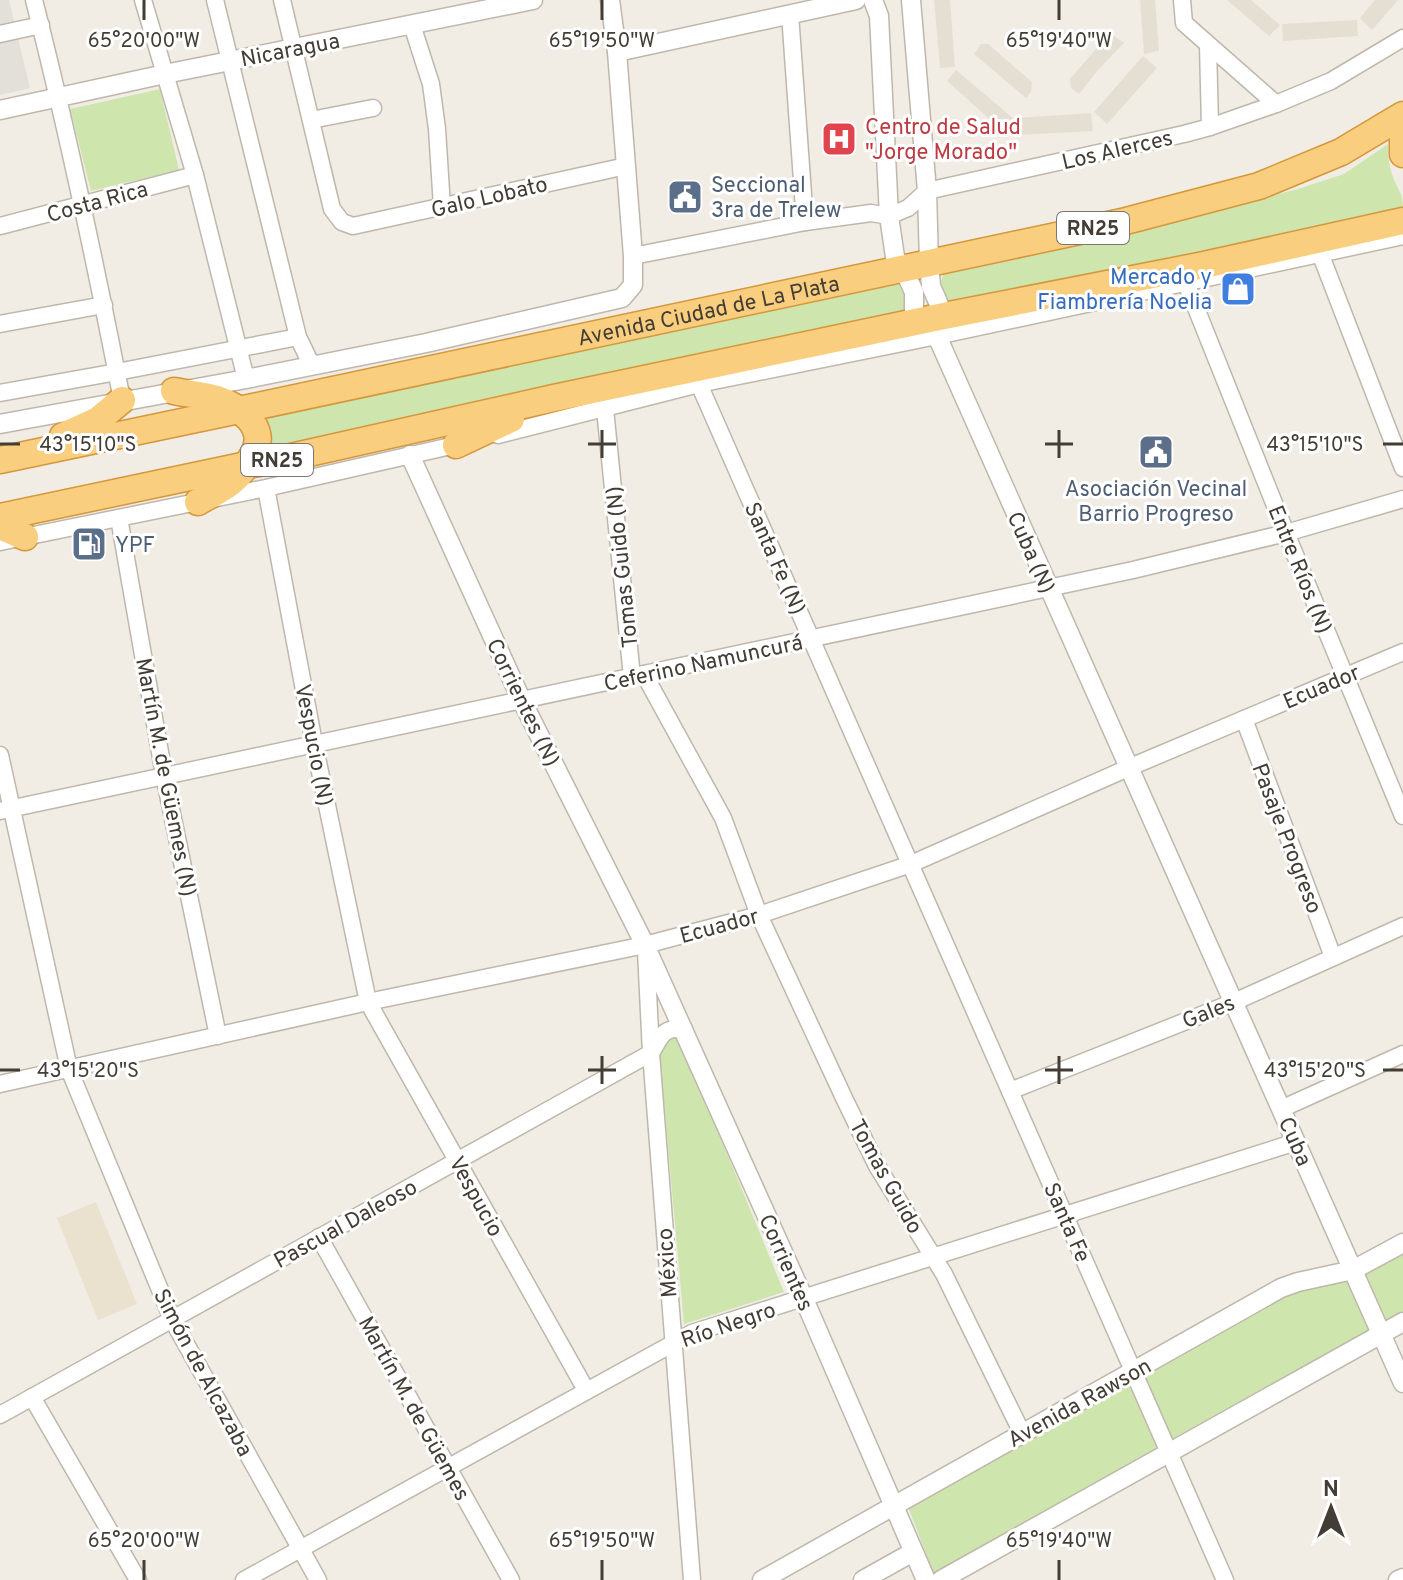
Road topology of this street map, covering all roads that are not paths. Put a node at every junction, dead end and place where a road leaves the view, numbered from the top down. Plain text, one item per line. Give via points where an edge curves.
1 (34, 0) edge
2 (143, 0) edge
3 (215, 0) edge
4 (282, 0) edge
5 (533, 0) edge
6 (610, 0) edge
7 (856, 0) edge
8 (873, 0) edge
9 (911, 0) edge
10 (1182, 0) edge
11 (790, 14) junction
12 (41, 25) junction
13 (412, 25) junction
14 (0, 34) edge
15 (1403, 38) edge
16 (1208, 45) junction
17 (294, 49) junction
18 (617, 52) junction
19 (231, 61) junction
20 (165, 74) junction
21 (59, 97) junction
22 (1276, 104) junction
23 (373, 108) dead end
24 (0, 110) edge
25 (1403, 115) edge
26 (311, 120) junction
27 (1210, 127) junction
28 (1403, 137) edge
29 (1403, 154) edge
30 (626, 166) junction
31 (195, 175) junction
32 (927, 191) junction
33 (83, 205) junction
34 (442, 207) junction
35 (889, 216) junction
36 (1403, 221) edge
37 (805, 222) junction
38 (0, 226) edge
39 (1403, 236) edge
40 (1320, 253) junction
41 (633, 256) junction
42 (914, 260) junction
43 (1252, 268) joint
44 (1195, 274) junction
45 (104, 305) junction
46 (914, 323) junction
47 (0, 324) edge
48 (941, 326) junction
49 (298, 337) junction
50 (238, 348) junction
51 (312, 366) junction
52 (117, 372) junction
53 (246, 379) junction
54 (699, 384) junction
55 (174, 391) junction
56 (0, 393) edge
57 (554, 398) junction
58 (122, 400) junction
59 (605, 409) junction
60 (239, 410) junction
61 (0, 424) edge
62 (456, 445) junction
63 (410, 455) junction
64 (1, 460) edge
65 (247, 465) junction
66 (1403, 468) edge
67 (266, 488) junction
68 (1403, 499) edge
69 (198, 502) junction
70 (0, 517) edge
71 (119, 518) junction
72 (0, 526) edge
73 (1286, 533) junction
74 (13, 539) edge
75 (1048, 588) junction
76 (812, 639) junction
77 (1403, 652) edge
78 (638, 676) junction
79 (1345, 676) junction
80 (521, 699) junction
81 (1244, 719) junction
82 (314, 743) junction
83 (0, 755) edge
84 (1128, 768) junction
85 (164, 775) junction
86 (6, 809) edge
87 (1403, 816) edge
88 (911, 864) junction
89 (759, 915) junction
90 (1403, 926) edge
91 (645, 945) junction
92 (1333, 957) junction
93 (368, 1002) junction
94 (1234, 1002) junction
95 (684, 1029) junction
96 (218, 1036) junction
97 (651, 1053) junction
98 (1403, 1054) edge
99 (69, 1069) junction
100 (0, 1084) edge
101 (1010, 1091) junction
102 (1281, 1109) junction
103 (1296, 1142) junction
104 (458, 1162) junction
105 (1065, 1215) junction
106 (319, 1237) junction
107 (1403, 1243) edge
108 (933, 1258) junction
109 (1353, 1270) junction
110 (804, 1299) junction
111 (172, 1319) junction
112 (1403, 1322) edge
113 (1381, 1334) junction
114 (672, 1344) junction
115 (1133, 1372) junction
116 (1403, 1383) edge
117 (586, 1390) junction
118 (32, 1397) junction
119 (0, 1415) edge
120 (1022, 1433) junction
121 (1168, 1452) junction
122 (448, 1469) junction
123 (894, 1506) junction
124 (301, 1549) junction
125 (913, 1552) junction
126 (138, 1580) edge
127 (244, 1580) edge
128 (318, 1580) edge
129 (511, 1580) edge
130 (692, 1580) edge
131 (762, 1580) edge
132 (863, 1580) edge
133 (926, 1580) edge
134 (941, 1580) edge
135 (1225, 1580) edge

1 - 12 street
2 - 20 street
3 - 19 street
4 - 17 street
5 - 13 street, Nicaragua
6 - 18 street
7 - 11 street
8 - 35 street via 879,16
9 - 32 street
10 - 16 street via 1184,23
11 - 18 street
11 - 37 street
12 - 14 street
12 - 21 street
13 - 17 street, Nicaragua
13 - 34 street via 431,84
15 - 22 street, Los Alerces via 1331,81
16 - 22 street
16 - 27 street
17 - 19 street, Nicaragua
17 - 26 street
18 - 30 street
19 - 20 street, Nicaragua
19 - 49 street
20 - 21 street, Nicaragua
20 - 31 street
21 - 24 street, Nicaragua
21 - 33 street
22 - 27 street, Los Alerces
23 - 26 street
25 - 42 highway, Avenida Ciudad de La Plata / RN25 via 1341,152 1259,186 1122,222 1021,232
26 - 34 street, Galo Lobato via 332,209 342,222 353,226
27 - 32 street, Los Alerces
28 - 29 highway
30 - 34 street, Galo Lobato
30 - 41 street
31 - 33 street, Costa Rica
31 - 50 street
32 - 35 street, Los Alerces
32 - 42 street
33 - 38 street, Costa Rica
33 - 45 street
35 - 37 street via 871,213
35 - 42 street
36 - 44 highway, RN25
37 - 41 street
39 - 40 street
40 - 43 street
40 - 66 street
41 - 51 street, Avenida Ciudad de La Plata via 633,285 622,298
42 - 46 street
42 - 48 street, Cuba (N) via 931,286
42 - 60 highway, Avenida Ciudad de La Plata via 819,273 768,297
43 - 44 highway
44 - 48 highway, RN25
44 - 73 street, Entre Ríos (N)
45 - 47 street
45 - 52 street
46 - 48 highway, RN25
46 - 57 highway, RN25
48 - 54 street
48 - 75 street, Cuba (N)
49 - 50 street
49 - 51 street
50 - 52 street
50 - 53 street
51 - 53 street, Avenida Ciudad de La Plata
52 - 56 street
52 - 58 street
53 - 55 street, Avenida Ciudad de La Plata
54 - 59 street
54 - 76 street, Santa Fe (N)
55 - 58 street, Avenida Ciudad de La Plata
55 - 60 highway
57 - 62 highway
57 - 65 highway, RN25
58 - 61 street, Avenida Ciudad de La Plata
58 - 64 highway via 84,427
59 - 62 street
59 - 78 street, Tomas Guido (N)
60 - 64 highway, Avenida Ciudad de La Plata
60 - 65 highway via 258,435
62 - 63 street
63 - 67 street
63 - 80 street, Corrientes (N)
65 - 69 highway
65 - 70 highway, RN25
67 - 69 street
67 - 82 street, Vespucio (N)
68 - 73 street, Ceferino Namuncurá
69 - 71 street
71 - 74 street
71 - 85 street, Martín M. de Güemes (N)
72 - 74 highway
73 - 75 street, Ceferino Namuncurá
73 - 79 street, Entre Ríos (N)
75 - 76 street, Ceferino Namuncurá
75 - 84 street, Cuba (N)
76 - 78 street, Ceferino Namuncurá
76 - 88 street, Santa Fe (N)
77 - 79 street, Ecuador
78 - 80 street, Ceferino Namuncurá
78 - 89 street, Tomas Guido (N) via 723,818
79 - 81 street, Ecuador
79 - 87 street, Entre Ríos (N)
80 - 82 street, Ceferino Namuncurá
80 - 91 street, Corrientes (N)
81 - 84 street, Ecuador
81 - 92 street, Pasaje Progreso
82 - 85 street, Ceferino Namuncurá
82 - 93 street, Vespucio (N)
83 - 86 street, Simón de Alcazaba
84 - 88 street, Ecuador
84 - 94 street, Cuba
85 - 86 street, Ceferino Namuncurá
85 - 96 street, Martín M. de Güemes (N)
86 - 99 street, Simón de Alcazaba
88 - 89 street, Ecuador
88 - 101 street, Santa Fe
89 - 91 street, Ecuador
89 - 108 street, Tomas Guido via 877,1166
90 - 92 street, Gales
91 - 93 street, Ecuador
91 - 95 street, Corrientes
91 - 97 street, México
92 - 94 street, Gales
93 - 96 street, Ecuador
93 - 104 street, Vespucio
94 - 101 street, Gales
94 - 102 street, Cuba
95 - 97 street, Pascual Daleoso via 664,1032
95 - 110 street, Corrientes
96 - 99 street, Ecuador
97 - 104 street, Pascual Daleoso
97 - 114 street, México
98 - 102 street
99 - 100 street, Ecuador
99 - 111 street, Simón de Alcazaba
101 - 105 street, Santa Fe
102 - 103 street, Cuba
103 - 105 street, Río Negro
103 - 109 street, Cuba
104 - 106 street, Pascual Daleoso
104 - 117 street, Vespucio
105 - 108 street, Río Negro
105 - 115 street, Santa Fe
106 - 111 street, Pascual Daleoso
106 - 122 street, Martín M. de Güemes
107 - 109 street, Avenida Rawson
108 - 110 street, Río Negro
108 - 120 street, Tomas Guido
109 - 113 street, Cuba
109 - 115 street, Avenida Rawson via 1281,1288
110 - 114 street, Río Negro
110 - 123 street, Corrientes
111 - 118 street, Pascual Daleoso
111 - 124 street, Simón de Alcazaba
112 - 113 street
113 - 116 street, Cuba
113 - 121 street
114 - 117 street, Río Negro
114 - 130 street, México
115 - 120 street, Avenida Rawson
115 - 121 street, Santa Fe
117 - 122 street, Río Negro
118 - 119 street, Pascual Daleoso
118 - 126 street
120 - 123 street, Avenida Rawson
121 - 134 street
121 - 135 street, Santa Fe
122 - 124 street, Río Negro
122 - 129 street, Martín M. de Güemes
123 - 125 street, Corrientes
123 - 131 street, Avenida Rawson
124 - 127 street, Río Negro
124 - 128 street, Simón de Alcazaba
125 - 132 street
125 - 133 street, Corrientes

